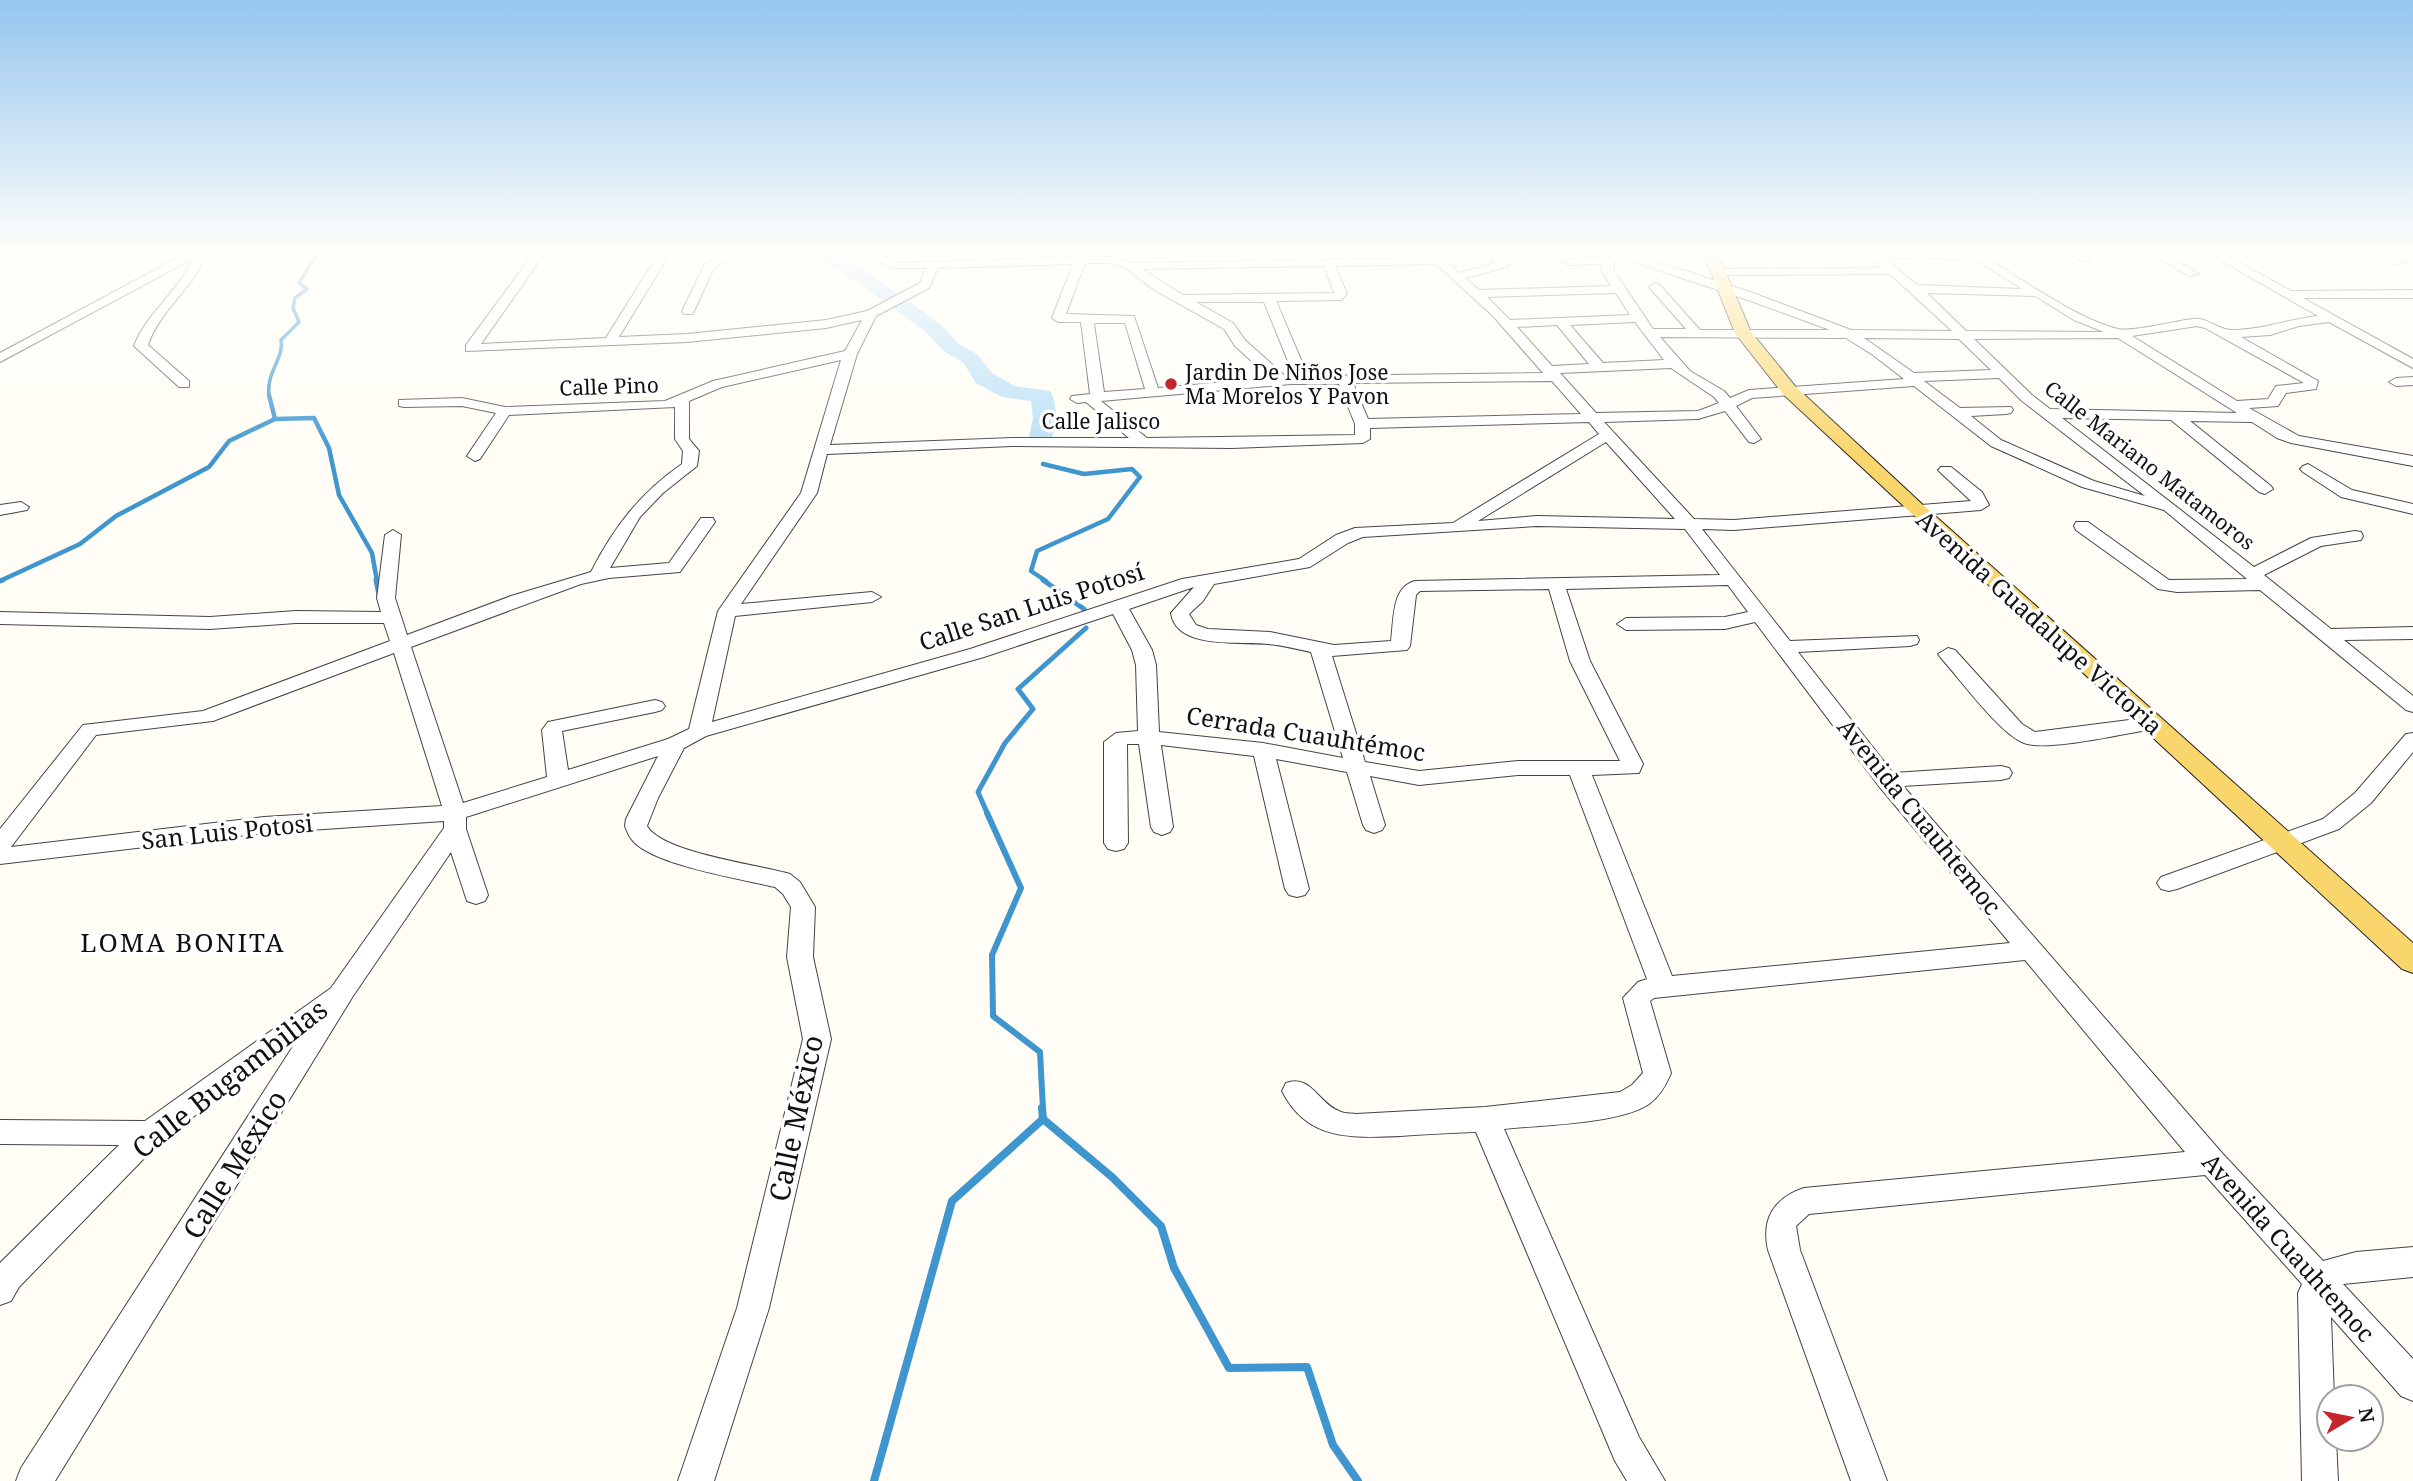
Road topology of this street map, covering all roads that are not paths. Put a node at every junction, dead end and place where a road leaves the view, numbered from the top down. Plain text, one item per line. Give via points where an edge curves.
1 (72, 319) edge
2 (156, 319) edge
3 (492, 319) edge
4 (624, 319) edge
5 (848, 319) edge
6 (868, 319) edge
7 (1077, 319) edge
8 (1217, 319) edge
9 (1277, 319) edge
10 (1502, 319) edge
11 (1617, 319) edge
12 (1639, 319) edge
13 (1684, 319) edge
14 (1737, 319) edge
15 (1814, 319) edge
16 (1946, 319) edge
17 (2056, 319) edge
18 (2083, 319) edge
19 (2325, 319) edge
20 (2335, 319) edge
21 (1092, 320) junction
22 (1561, 322) junction
23 (1507, 324) junction
24 (525, 332) dead end
25 (1648, 333) junction
26 (1696, 333) junction
27 (1742, 333) junction
28 (1849, 334) junction
29 (1961, 334) junction
30 (2122, 335) junction
31 (2225, 335) junction
32 (2084, 336) junction
33 (609, 343) junction
34 (511, 348) junction
35 (2395, 353) junction
36 (2413, 353) edge
37 (850, 354) junction
38 (1632, 354) dead end
39 (2, 356) edge
40 (2413, 363) edge
41 (1674, 364) junction
42 (1642, 365) junction
43 (1599, 367) junction
44 (1550, 373) junction
45 (2000, 374) junction
46 (1281, 380) junction
47 (1303, 380) junction
48 (1345, 380) junction
49 (1913, 380) junction
50 (2413, 381) edge
51 (2396, 382) dead end
52 (184, 384) dead end
53 (1789, 390) junction
54 (1153, 393) junction
55 (1088, 398) junction
56 (682, 399) junction
57 (404, 403) dead end
58 (1729, 403) junction
59 (2233, 405) junction
60 (2006, 410) dead end
61 (505, 411) junction
62 (1954, 413) junction
63 (2048, 413) junction
64 (2176, 416) junction
65 (2254, 418) junction
66 (1362, 424) junction
67 (1599, 427) junction
68 (1754, 439) dead end
69 (1143, 442) junction
70 (822, 450) junction
71 (475, 456) dead end
72 (2413, 461) edge
73 (2308, 469) dead end
74 (1946, 470) dead end
75 (2265, 489) dead end
76 (21, 507) dead end
77 (2171, 508) junction
78 (1916, 509) junction
79 (2413, 509) edge
80 (0, 510) edge
81 (707, 522) dead end
82 (1691, 526) junction
83 (2082, 526) dead end
84 (1455, 528) junction
85 (393, 535) dead end
86 (2355, 536) dead end
87 (597, 575) junction
88 (1209, 578) junction
89 (2259, 579) junction
90 (1734, 580) junction
91 (1556, 584) junction
92 (872, 597) dead end
93 (1118, 606) junction
94 (727, 611) junction
95 (1761, 615) junction
96 (0, 618) edge
97 (392, 618) junction
98 (1626, 624) dead end
99 (2413, 633) edge
100 (2327, 635) junction
101 (1910, 640) dead end
102 (400, 643) junction
103 (1785, 647) junction
104 (1320, 650) junction
105 (1948, 654) dead end
106 (655, 706) dead end
107 (2413, 706) edge
108 (2153, 723) junction
109 (1149, 737) junction
110 (687, 738) junction
111 (2413, 739) edge
112 (1263, 750) junction
113 (1354, 766) junction
114 (1579, 769) junction
115 (2001, 773) dead end
116 (558, 780) junction
117 (1886, 780) junction
118 (455, 821) junction
119 (1374, 825) dead end
120 (1162, 827) dead end
121 (1116, 843) dead end
122 (2283, 843) junction
123 (0, 845) edge
124 (0, 856) edge
125 (2169, 883) dead end
126 (1297, 889) dead end
127 (475, 895) dead end
128 (2031, 950) junction
129 (2413, 961) edge
130 (1663, 987) junction
131 (344, 989) junction
132 (273, 1040) junction
133 (308, 1046) junction
134 (1296, 1091) dead end
135 (1485, 1119) junction
136 (0, 1132) edge
137 (150, 1133) junction
138 (2212, 1162) junction
139 (2413, 1262) edge
140 (3, 1282) edge
141 (2318, 1282) junction
142 (2413, 1384) edge
143 (34, 1481) edge
144 (696, 1481) edge
145 (1647, 1481) edge
146 (1869, 1481) edge
147 (2320, 1481) edge

1 - 39 street
2 - 52 street via 141,346
3 - 34 street via 471,348
4 - 33 street
5 - 33 street
6 - 37 street
7 - 21 street
8 - 46 street
9 - 47 street
10 - 23 street, Avenida Cuauhtemoc
11 - 22 street
12 - 25 street
13 - 26 street
14 - 27 main road, Avenida Guadalupe Victoria
15 - 28 street
16 - 29 street, Calle Mariano Matamoros
17 - 32 street
18 - 30 street
19 - 31 street
20 - 35 street
21 - 54 street via 1130,320
21 - 55 street via 1087,323
22 - 23 street
22 - 43 street
23 - 44 street, Avenida Cuauhtemoc
24 - 34 street
25 - 26 street
25 - 41 street
26 - 27 street
27 - 28 street
27 - 53 main road, Avenida Guadalupe Victoria
28 - 29 street
28 - 49 street
29 - 32 street
29 - 45 street, Calle Mariano Matamoros
30 - 31 street via 2191,321
30 - 32 street
30 - 59 street
31 - 59 street via 2311,382 2311,386 2281,389 2273,403
33 - 34 street
35 - 36 street
35 - 40 street
37 - 56 street, Calle Pino via 728,381
37 - 70 street
38 - 42 street
41 - 42 street
41 - 58 street
42 - 43 street
43 - 44 street
44 - 48 street
44 - 67 street, Avenida Cuauhtemoc
45 - 49 street
45 - 63 street, Calle Mariano Matamoros
46 - 47 street
46 - 54 street
47 - 48 street
48 - 66 street
49 - 53 street
49 - 62 street
50 - 51 street
53 - 58 street via 1749,394
53 - 78 main road, Avenida Guadalupe Victoria
54 - 55 street
55 - 69 street
56 - 61 street, Calle Pino via 667,405
56 - 87 street via 682,439 691,451 689,466 638,506
57 - 61 street, Calle Pino via 462,401
58 - 67 street via 1698,415
58 - 68 street
59 - 65 street
60 - 62 street
61 - 71 street
62 - 77 street via 1986,438 2029,459 2088,484
63 - 64 street
63 - 77 street, Calle Mariano Matamoros
64 - 65 street
64 - 75 street
65 - 72 street via 2296,440
66 - 67 street
66 - 69 street, Calle Jalisco via 1365,438 1355,440
67 - 82 street, Avenida Cuauhtemoc
67 - 84 street, Calle San Luis Potosí
69 - 70 street, Calle Jalisco
70 - 94 street via 809,494
73 - 79 street via 2338,491
74 - 78 street via 1976,495 1981,505
76 - 80 street
77 - 89 street, Calle Mariano Matamoros
78 - 82 street
78 - 108 main road, Avenida Guadalupe Victoria
81 - 87 street via 678,565 670,569
82 - 84 street via 1537,521
82 - 90 street, Avenida Cuauhtemoc
83 - 89 street via 2164,585
84 - 88 street, Calle San Luis Potosí via 1361,532 1304,563
85 - 97 street via 386,598
86 - 89 street via 2317,542
87 - 102 street
88 - 93 street, Calle San Luis Potosí
88 - 104 street via 1180,613 1189,629 1205,635 1270,638
89 - 100 street, Calle Mariano Matamoros
90 - 91 street
90 - 95 street, Avenida Cuauhtemoc
91 - 104 street via 1415,586 1407,593 1400,646
91 - 114 street, Cerrada Cuauhtémoc via 1580,661 1633,766
92 - 94 street
93 - 109 street via 1146,665
93 - 110 street, Calle San Luis Potosí via 977,653
94 - 110 street
95 - 98 street via 1725,623
95 - 103 street, Avenida Cuauhtemoc
96 - 97 street via 210,623 296,617
97 - 102 street
99 - 100 street
100 - 107 street, Calle Mariano Matamoros
101 - 103 street
102 - 118 street
102 - 123 street via 206,716 90,729
103 - 117 street, Avenida Cuauhtemoc
104 - 113 street
105 - 108 street via 2015,728 2030,738
106 - 116 street via 555,726
108 - 122 main road, Avenida Guadalupe Victoria
109 - 112 street, Cerrada Cuauhtémoc
109 - 120 street
109 - 121 street, Cerrada Cuauhtémoc via 1115,742
110 - 116 street, Calle San Luis Potosí
110 - 144 street, Calle México via 639,817 637,831 668,853 782,880 793,888 803,907 800,957 817,1039 753,1308
111 - 122 street via 2347,814
112 - 113 street, Cerrada Cuauhtémoc
112 - 126 street
113 - 114 street, Cerrada Cuauhtémoc via 1429,779 1508,769
113 - 119 street
114 - 130 street
115 - 117 street
116 - 118 street, Calle San Luis Potosí
117 - 128 street, Avenida Cuauhtemoc
118 - 124 street, San Luis Potosi via 264,825
118 - 127 street
118 - 131 street, Calle México
122 - 125 street
122 - 129 main road, Avenida Guadalupe Victoria
128 - 130 street
128 - 138 street, Avenida Cuauhtemoc
130 - 135 street via 1647,989 1636,998 1657,1073 1652,1084 1631,1101
131 - 132 street, Calle Bugambilias
131 - 133 street, Calle México
132 - 133 street
132 - 137 street, Calle Bugambilias
133 - 143 street, Calle México
134 - 135 street via 1324,1119 1341,1126
135 - 145 street via 1627,1449
136 - 137 street
137 - 140 street, Calle Bugambilias
138 - 141 street, Avenida Cuauhtemoc
138 - 146 street via 1804,1201 1787,1210 1780,1237 1787,1261
139 - 141 street via 2342,1270
141 - 142 street, Avenida Cuauhtemoc
141 - 147 street via 2314,1293

